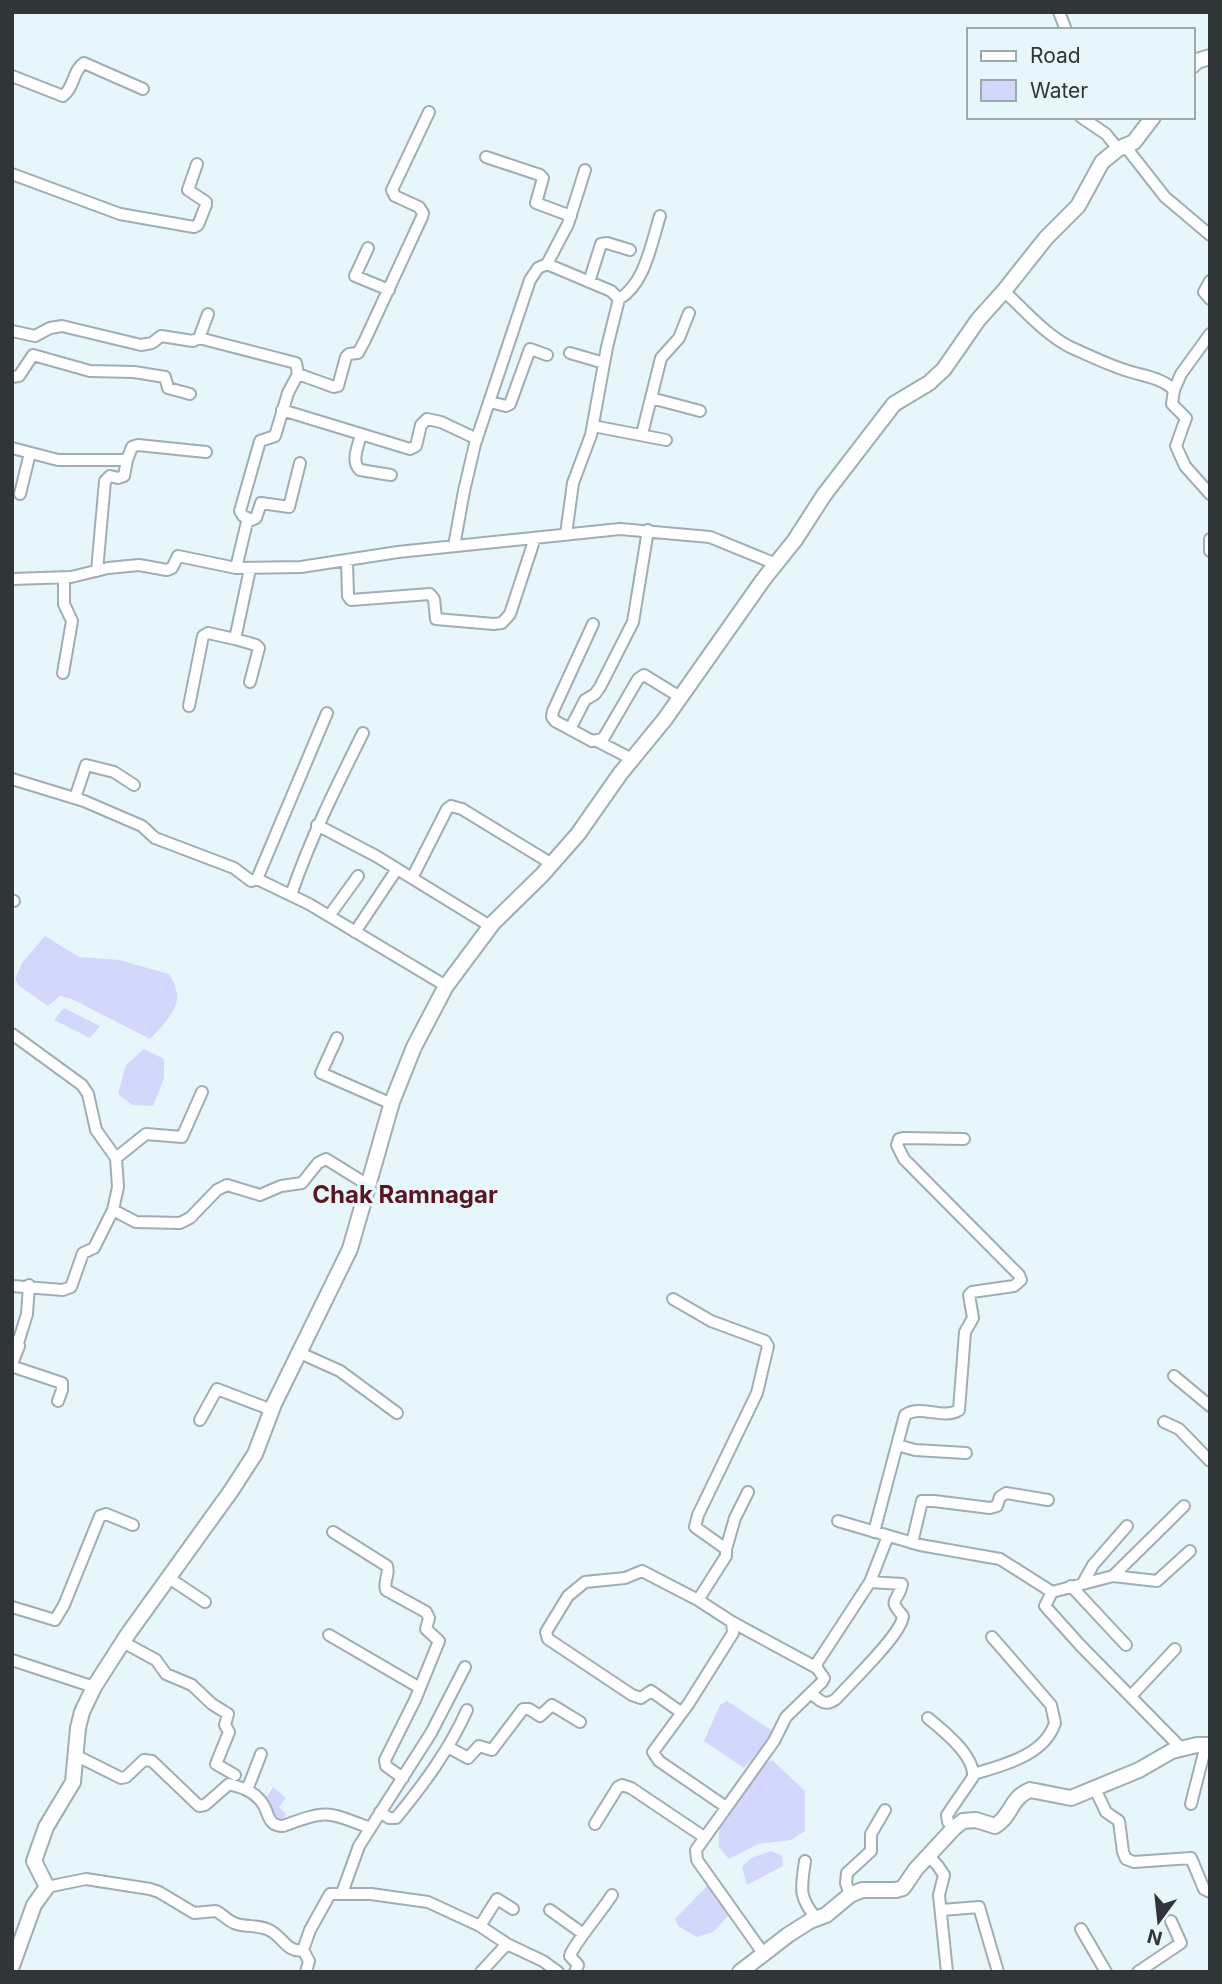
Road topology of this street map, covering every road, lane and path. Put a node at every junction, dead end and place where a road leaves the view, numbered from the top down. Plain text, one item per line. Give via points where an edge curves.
1 (1210, 57) edge
2 (1194, 64) edge
3 (12, 76) edge
4 (142, 89) dead end
5 (429, 112) dead end
6 (1084, 119) edge
7 (1151, 119) edge
8 (1121, 147) junction
9 (486, 157) dead end
10 (197, 164) dead end
11 (585, 170) dead end
12 (12, 174) edge
13 (571, 216) junction
14 (660, 216) dead end
15 (1210, 235) edge
16 (368, 248) dead end
17 (630, 250) dead end
18 (547, 264) junction
19 (1210, 281) edge
20 (589, 282) junction
21 (388, 290) junction
22 (1004, 291) junction
23 (619, 299) junction
24 (1210, 299) edge
25 (689, 313) dead end
26 (208, 314) dead end
27 (12, 331) edge
28 (1210, 334) edge
29 (199, 338) junction
30 (570, 353) dead end
31 (547, 355) dead end
32 (604, 363) junction
33 (298, 374) junction
34 (12, 377) edge
35 (1174, 390) junction
36 (190, 394) dead end
37 (651, 398) junction
38 (490, 402) junction
39 (282, 410) junction
40 (700, 411) dead end
41 (593, 426) junction
42 (361, 434) junction
43 (642, 434) junction
44 (477, 439) junction
45 (666, 439) dead end
46 (12, 448) edge
47 (206, 452) dead end
48 (30, 453) junction
49 (127, 460) junction
50 (300, 463) dead end
51 (391, 475) dead end
52 (20, 494) dead end
53 (1210, 494) edge
54 (250, 519) junction
55 (648, 530) junction
56 (566, 534) junction
57 (535, 538) junction
58 (1210, 539) edge
59 (454, 546) junction
60 (1209, 556) edge
61 (347, 561) junction
62 (776, 564) junction
63 (236, 568) junction
64 (250, 569) junction
65 (97, 571) junction
66 (64, 578) junction
67 (12, 579) edge
68 (593, 624) dead end
69 (235, 639) junction
70 (63, 673) dead end
71 (250, 681) dead end
72 (680, 697) junction
73 (189, 706) dead end
74 (327, 713) dead end
75 (570, 729) junction
76 (363, 733) dead end
77 (597, 741) junction
78 (632, 760) junction
79 (12, 779) edge
80 (134, 785) dead end
81 (75, 798) junction
82 (317, 825) junction
83 (552, 864) junction
84 (397, 869) junction
85 (358, 876) dead end
86 (412, 878) junction
87 (257, 879) junction
88 (291, 895) junction
89 (329, 916) junction
90 (490, 926) junction
91 (355, 932) junction
92 (446, 986) junction
93 (12, 1034) edge
94 (337, 1038) dead end
95 (202, 1092) dead end
96 (392, 1104) junction
97 (964, 1139) dead end
98 (116, 1158) junction
99 (368, 1185) junction
100 (113, 1210) junction
101 (29, 1285) junction
102 (12, 1286) edge
103 (673, 1299) dead end
104 (15, 1342) edge
105 (300, 1353) junction
106 (1174, 1376) dead end
107 (58, 1401) dead end
108 (1210, 1406) edge
109 (272, 1410) junction
110 (397, 1413) dead end
111 (200, 1419) dead end
112 (1164, 1422) dead end
113 (897, 1445) junction
114 (966, 1453) dead end
115 (1210, 1461) edge
116 (748, 1492) dead end
117 (1048, 1500) dead end
118 (1184, 1506) dead end
119 (838, 1521) dead end
120 (133, 1525) dead end
121 (1127, 1526) dead end
122 (333, 1532) dead end
123 (874, 1532) junction
124 (888, 1536) junction
125 (912, 1543) junction
126 (726, 1549) junction
127 (1190, 1551) dead end
128 (1112, 1576) junction
129 (169, 1577) junction
130 (870, 1582) junction
131 (1083, 1583) junction
132 (1071, 1586) junction
133 (1052, 1592) junction
134 (698, 1600) junction
135 (205, 1602) dead end
136 (12, 1607) edge
137 (732, 1622) junction
138 (329, 1635) dead end
139 (992, 1637) dead end
140 (123, 1642) junction
141 (1126, 1645) dead end
142 (1175, 1648) dead end
143 (12, 1660) edge
144 (465, 1667) dead end
145 (817, 1668) junction
146 (94, 1687) junction
147 (420, 1688) junction
148 (811, 1693) junction
149 (1131, 1696) junction
150 (467, 1710) dead end
151 (682, 1713) junction
152 (928, 1718) dead end
153 (580, 1721) dead end
154 (1208, 1745) edge
155 (449, 1747) junction
156 (1181, 1748) junction
157 (261, 1754) dead end
158 (75, 1755) junction
159 (974, 1774) junction
160 (253, 1776) junction
161 (403, 1778) junction
162 (232, 1780) junction
163 (1095, 1789) junction
164 (247, 1790) junction
165 (1191, 1804) dead end
166 (726, 1807) junction
167 (885, 1810) dead end
168 (380, 1812) junction
169 (595, 1824) dead end
170 (370, 1828) junction
171 (954, 1828) junction
172 (704, 1837) junction
173 (929, 1856) junction
174 (805, 1861) dead end
175 (47, 1887) junction
176 (1210, 1892) edge
177 (342, 1893) junction
178 (612, 1895) dead end
179 (850, 1895) junction
180 (513, 1909) dead end
181 (942, 1909) junction
182 (550, 1910) dead end
183 (817, 1919) junction
184 (1171, 1921) dead end
185 (480, 1926) junction
186 (1081, 1930) dead end
187 (582, 1933) junction
188 (507, 1944) junction
189 (303, 1950) junction
190 (763, 1953) junction
191 (12, 1966) edge
192 (306, 1972) edge
193 (481, 1972) edge
194 (558, 1972) edge
195 (575, 1972) edge
196 (740, 1972) edge
197 (947, 1972) edge
198 (998, 1972) edge
199 (1106, 1972) edge
200 (1138, 1972) edge

1 - 2 street
3 - 4 street via 63,96 84,63
5 - 21 street via 392,190 423,213
6 - 8 street
7 - 8 street via 1133,142
8 - 15 street via 1165,197
8 - 22 street via 1102,162 1072,214 1035,250
9 - 13 street via 540,175 536,203
10 - 12 street via 188,190 206,205 194,227 120,214
11 - 13 street
13 - 18 street
14 - 23 street via 637,282
16 - 21 street via 355,276
17 - 20 street via 601,244
18 - 20 street
18 - 38 street via 530,280
19 - 24 street via 1204,292
20 - 23 street
21 - 33 street via 358,353 346,357 338,386
22 - 35 street via 1070,346 1162,381
22 - 62 street via 937,377 894,404
23 - 32 street
25 - 37 street via 679,338 661,358
26 - 29 street
27 - 29 street via 35,335 62,326 141,345 161,336
28 - 35 street
29 - 33 street via 296,363
30 - 32 street
31 - 38 street via 530,349 510,404
32 - 41 street
33 - 39 street
34 - 36 street via 19,376 33,355 90,371 165,377 169,388
35 - 53 street via 1172,404 1186,418 1176,446 1185,466
37 - 40 street
37 - 43 street
38 - 44 street
39 - 42 street
39 - 54 street via 274,437 260,441 240,506 240,513
41 - 43 street
41 - 56 street via 573,483
42 - 44 street via 413,448 423,422 432,419
42 - 51 street via 356,467
43 - 45 street
44 - 59 street
46 - 48 street
47 - 49 street via 138,445 132,447
48 - 49 street via 66,461
48 - 52 street
49 - 65 street via 124,476 110,476 105,481
50 - 54 street via 289,507 261,503 256,518
54 - 63 street
55 - 56 street
55 - 62 street via 710,537
55 - 75 street via 633,622 600,687 585,700
56 - 57 street
57 - 59 street
57 - 61 street via 510,614 502,623 436,619 430,594 351,600
58 - 60 street
59 - 61 street
61 - 64 street
62 - 72 street
63 - 64 street
63 - 65 street via 178,556 170,569 139,565
64 - 69 street
65 - 66 street
66 - 67 street
66 - 70 street via 64,604 72,621
68 - 75 street via 553,711 555,721
69 - 71 street via 259,648
69 - 73 street via 204,634
72 - 77 street via 641,676 606,736
72 - 78 street
74 - 87 street
75 - 77 street
76 - 82 street
77 - 78 street
78 - 83 street
79 - 81 street
80 - 81 street via 114,772 86,765
81 - 87 street via 142,826 155,838 234,868 251,881
82 - 84 street
82 - 88 street
83 - 86 street via 452,806
83 - 90 street
84 - 86 street
84 - 91 street
85 - 89 street
86 - 90 street
87 - 88 street
88 - 89 street
89 - 91 street
90 - 92 street
91 - 92 street
92 - 96 street via 414,1047
93 - 98 street via 82,1085 96,1130
94 - 96 street via 321,1073
95 - 98 street via 183,1137 146,1134
96 - 99 street
97 - 113 street via 903,1138 897,1145 904,1159 1021,1280 1014,1286 969,1295 973,1318 965,1332 958,1410 908,1412
98 - 100 street via 118,1187
99 - 100 street via 326,1159 302,1182 263,1194 223,1187 180,1223 136,1222
99 - 105 street via 350,1249
100 - 101 street via 94,1248 83,1253 71,1287
101 - 102 street
101 - 104 street via 27,1314
103 - 126 street via 711,1321 768,1343 757,1393 695,1527
104 - 107 street via 14,1367 62,1384
105 - 109 street
105 - 110 street via 340,1371
106 - 108 street
109 - 111 street via 217,1389
109 - 129 street via 250,1464
112 - 115 street via 1179,1429
113 - 114 street
113 - 123 street
116 - 126 street
117 - 125 street via 1006,1493 990,1508 922,1501
118 - 128 street
119 - 123 street
120 - 136 street via 106,1514 100,1516 55,1620
121 - 131 street
122 - 147 street via 383,1563 388,1571 386,1590 429,1615 426,1629 439,1641
123 - 124 street
124 - 125 street
124 - 130 street
125 - 133 street via 1000,1559
126 - 134 street
127 - 128 street via 1157,1581
128 - 131 street
129 - 135 street
129 - 140 street
130 - 145 street
130 - 148 street via 902,1584 893,1607 903,1616 902,1622 836,1699 825,1703
131 - 132 street
132 - 133 street
132 - 141 street
133 - 149 street via 1045,1606 1049,1612
134 - 137 street
134 - 151 street via 642,1571 625,1578 591,1580 568,1597 546,1632 548,1639 632,1695 641,1698 651,1690
137 - 145 street
137 - 151 street via 728,1643
138 - 147 street
139 - 159 street via 1051,1705 1055,1723 1050,1734 1025,1757
140 - 146 street
140 - 162 street via 156,1660 166,1674 192,1685 228,1714 225,1725 229,1732 216,1764
142 - 149 street
143 - 146 street
144 - 161 street
145 - 148 street via 824,1678
146 - 158 street via 80,1720
147 - 161 street via 385,1760 386,1766
148 - 166 street via 786,1717
149 - 156 street
150 - 155 street
151 - 166 street via 653,1752 655,1757
152 - 159 street via 951,1737
153 - 155 street via 552,1705 542,1715 523,1709 492,1750 479,1746 468,1758
154 - 156 street
154 - 165 street
155 - 168 street via 396,1818
156 - 163 street
157 - 160 street
158 - 162 street via 121,1778 144,1760 152,1761 199,1806
158 - 175 street via 73,1782 46,1827 34,1861
159 - 171 street via 947,1815
160 - 162 street via 241,1771
160 - 164 street
161 - 168 street
162 - 164 street
163 - 171 street via 1071,1798 1030,1790 1015,1800 995,1826 969,1819
163 - 176 street via 1106,1812 1119,1821 1126,1859 1191,1858 1204,1889
164 - 170 street via 263,1803 276,1826 322,1813
166 - 172 street
167 - 179 street via 871,1834 871,1851 848,1873
168 - 170 street
169 - 172 street via 622,1785
170 - 177 street via 353,1857
171 - 173 street
172 - 190 street via 696,1860
173 - 179 street via 903,1888
173 - 181 street via 943,1872
174 - 183 street via 802,1895
175 - 189 street via 86,1879 150,1889 188,1911 216,1911 233,1923 265,1928 290,1948
175 - 191 street via 34,1905
177 - 185 street via 428,1902
177 - 189 street via 327,1897
178 - 187 street
179 - 183 street
180 - 185 street via 497,1899
181 - 197 street
181 - 198 street via 979,1907
182 - 187 street
183 - 190 street
184 - 200 street via 1181,1943
185 - 188 street
186 - 199 street
187 - 195 street via 570,1955 578,1965
188 - 193 street
188 - 194 street
189 - 192 street via 309,1961
190 - 196 street

